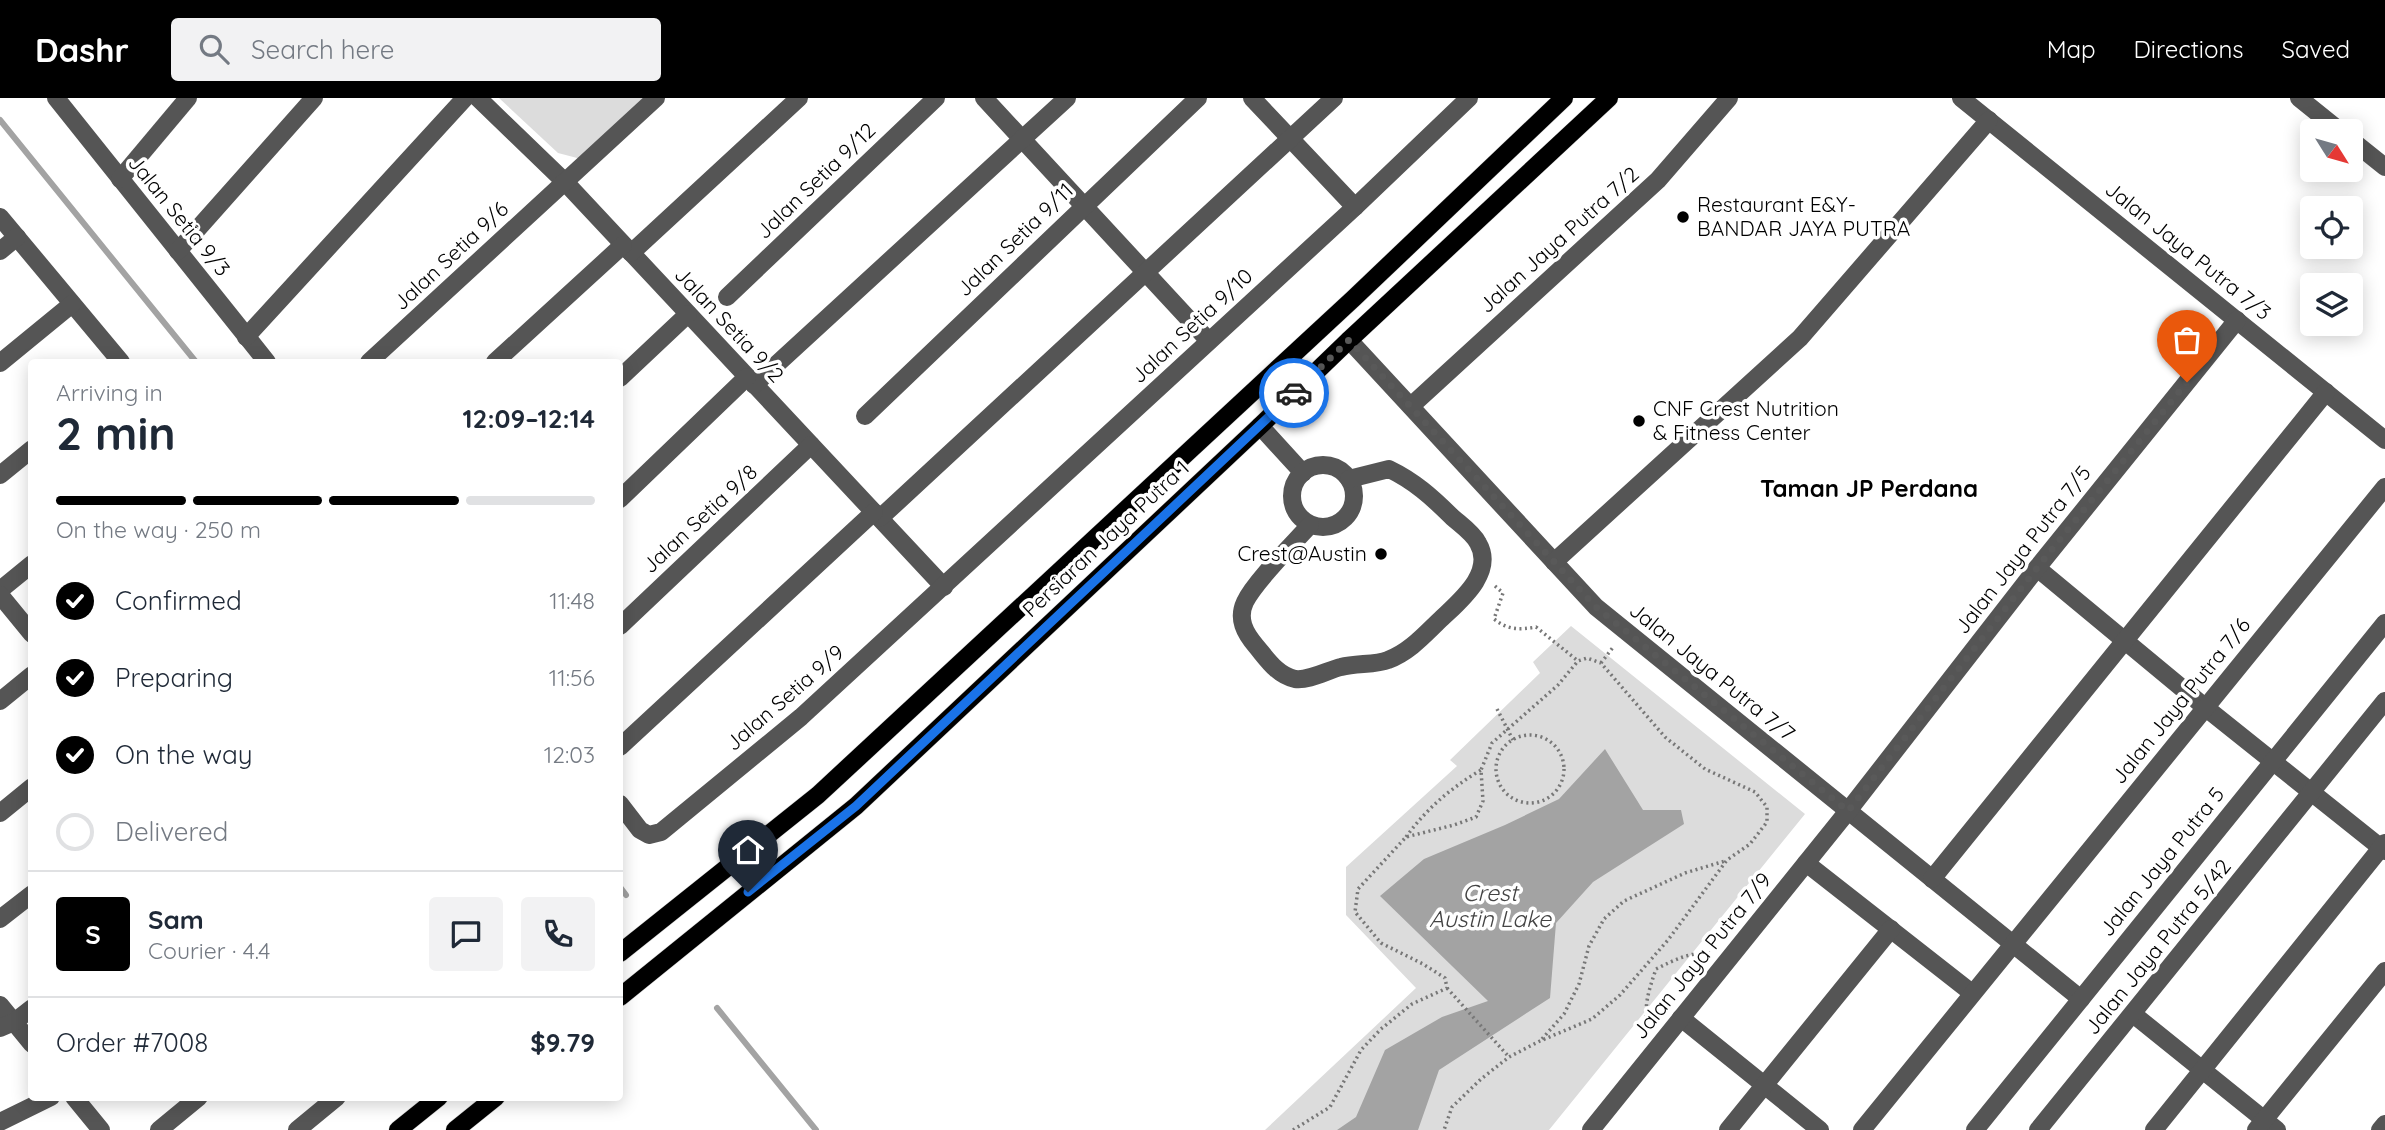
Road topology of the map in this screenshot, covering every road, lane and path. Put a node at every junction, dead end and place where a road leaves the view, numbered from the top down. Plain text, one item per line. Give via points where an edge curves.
1 (188, 98) edge
2 (314, 98) edge
3 (465, 98) edge
4 (478, 98) edge
5 (656, 98) edge
6 (799, 98) edge
7 (936, 98) edge
8 (984, 98) edge
9 (1067, 98) edge
10 (1198, 98) edge
11 (1252, 98) edge
12 (1334, 98) edge
13 (1469, 98) edge
14 (1564, 98) edge
15 (1609, 98) edge
16 (1961, 98) edge
17 (2299, 98) edge
18 (1728, 99) edge
19 (60, 100) edge
20 (2325, 119) edge
21 (1989, 120) junction
22 (1022, 139) junction
23 (1290, 139) junction
24 (2363, 149) edge
25 (2385, 167) edge
26 (120, 179) junction
27 (565, 182) junction
28 (1084, 205) junction
29 (1355, 208) junction
30 (0, 217) edge
31 (17, 237) junction
32 (627, 249) junction
33 (0, 251) edge
34 (178, 251) junction
35 (1146, 272) junction
36 (727, 297) dead end
37 (72, 304) junction
38 (688, 314) junction
39 (2237, 320) junction
40 (246, 337) junction
41 (1349, 340) junction
42 (1209, 341) junction
43 (118, 359) edge
44 (264, 359) edge
45 (372, 359) edge
46 (499, 359) edge
47 (0, 363) edge
48 (623, 375) edge
49 (751, 381) junction
50 (2326, 392) junction
51 (1411, 406) junction
52 (865, 416) dead end
53 (1260, 426) junction
54 (2385, 440) edge
55 (811, 445) junction
56 (28, 452) edge
57 (1303, 473) junction
58 (0, 475) edge
59 (1349, 479) junction
60 (2385, 487) edge
61 (623, 496) edge
62 (877, 515) junction
63 (1310, 525) junction
64 (1554, 562) junction
65 (28, 567) edge
66 (2037, 568) junction
67 (1480, 572) junction
68 (944, 587) junction
69 (0, 590) edge
70 (0, 595) edge
71 (623, 623) edge
72 (2385, 623) edge
73 (28, 629) edge
74 (2124, 640) junction
75 (1578, 661) junction
76 (28, 679) edge
77 (0, 701) edge
78 (2385, 701) edge
79 (2206, 708) junction
80 (1497, 709) dead end
81 (1507, 729) junction
82 (1513, 740) junction
83 (623, 744) edge
84 (2273, 761) junction
85 (1481, 770) junction
86 (28, 790) edge
87 (2312, 793) junction
88 (623, 808) edge
89 (1848, 811) junction
90 (0, 813) edge
91 (1406, 837) junction
92 (2384, 847) edge
93 (1727, 860) junction
94 (1806, 863) junction
95 (1932, 879) junction
96 (28, 897) edge
97 (0, 919) edge
98 (1891, 929) junction
99 (2012, 944) junction
100 (623, 951) edge
101 (1733, 953) junction
102 (1647, 962) junction
103 (1656, 969) junction
104 (2385, 971) edge
105 (1447, 988) junction
106 (1972, 993) junction
107 (623, 995) edge
108 (2081, 999) junction
109 (0, 1005) edge
110 (28, 1011) edge
111 (2133, 1014) junction
112 (1681, 1018) junction
113 (7, 1025) edge
114 (28, 1041) edge
115 (1540, 1041) junction
116 (1653, 1052) junction
117 (1509, 1057) junction
118 (2202, 1070) junction
119 (1764, 1085) junction
120 (43, 1101) edge
121 (77, 1101) edge
122 (194, 1101) edge
123 (332, 1101) edge
124 (434, 1101) edge
125 (491, 1101) edge
126 (0, 1122) edge
127 (2385, 1124) edge
128 (2266, 1127) edge
129 (101, 1130) edge
130 (159, 1130) edge
131 (297, 1130) edge
132 (398, 1130) edge
133 (455, 1130) edge
134 (1293, 1130) edge
135 (1444, 1130) edge
136 (1591, 1130) edge
137 (1728, 1130) edge
138 (1820, 1130) edge
139 (1862, 1130) edge
140 (1975, 1130) edge
141 (2038, 1130) edge
142 (2154, 1130) edge
143 (2380, 1130) edge

1 - 26 street
2 - 34 street
3 - 40 street
4 - 27 street, Jalan Setia 9/2
5 - 27 street, Jalan Setia 9/6
6 - 32 street
7 - 36 street, Jalan Setia 9/12
8 - 22 street
9 - 22 street
10 - 28 street, Jalan Setia 9/11
11 - 23 street
12 - 23 street
13 - 29 street, Jalan Setia 9/10
14 - 100 main road, Persiaran Jaya Putra 1 via 818,795
15 - 41 main road, Persiaran Jaya Putra 1
16 - 21 street, Jalan Jaya Putra 7/3
17 - 20 street
18 - 51 street, Jalan Jaya Putra 7/2 via 1658,180
19 - 26 street, Jalan Setia 9/3
21 - 39 street, Jalan Jaya Putra 7/3
21 - 64 street via 1800,338
22 - 28 street
22 - 49 street
23 - 29 street
23 - 35 street
24 - 25 street
26 - 34 street, Jalan Setia 9/3
27 - 32 street, Jalan Setia 9/2
27 - 45 street, Jalan Setia 9/6
28 - 35 street
28 - 52 street, Jalan Setia 9/11
29 - 42 street, Jalan Setia 9/10
30 - 31 street
31 - 33 street
31 - 37 street
32 - 38 street, Jalan Setia 9/2
32 - 46 street
34 - 40 street, Jalan Setia 9/3
35 - 42 street
35 - 62 street
37 - 43 street
37 - 47 street
38 - 48 street
38 - 49 street, Jalan Setia 9/2
39 - 50 street, Jalan Jaya Putra 7/3
39 - 66 street, Jalan Jaya Putra 7/5
40 - 44 street, Jalan Setia 9/3
41 - 51 street, Jalan Jaya Putra 7/7
41 - 53 main road, Persiaran Jaya Putra 1
42 - 68 street, Jalan Setia 9/10
49 - 55 street, Jalan Setia 9/2
49 - 61 street
50 - 54 street, Jalan Jaya Putra 7/3
50 - 74 street
51 - 64 street, Jalan Jaya Putra 7/7
53 - 57 street
53 - 107 main road, Persiaran Jaya Putra 1 via 856,806
55 - 62 street, Jalan Setia 9/2
55 - 71 street, Jalan Setia 9/8
56 - 58 street
57 - 59 street via 1312,467 1332,467
57 - 63 street via 1296,481 1292,501 1301,519
59 - 63 street via 1354,498 1346,516 1329,527
59 - 67 street via 1389,470 1417,484 1478,541 1483,555
60 - 79 street, Jalan Jaya Putra 7/6
62 - 68 street, Jalan Setia 9/2
62 - 83 street
63 - 67 street via 1244,604 1245,633 1286,677 1300,680 1350,665 1386,661 1407,651 1471,590
64 - 89 street, Jalan Jaya Putra 7/7 via 1596,607
65 - 69 street
66 - 74 street
66 - 89 street, Jalan Jaya Putra 7/5
67 - 75 path via 1503,593 1494,619 1506,628 1536,627
68 - 88 street, Jalan Setia 9/9 via 801,717 661,832 649,835 639,830
70 - 73 street
72 - 84 street, Jalan Jaya Putra 5
74 - 79 street
74 - 95 street
75 - 81 path
75 - 93 path via 1587,658 1601,663 1665,737 1705,769 1755,792 1767,807 1767,822 1750,844
76 - 77 street
78 - 87 street, Jalan Jaya Putra 5/42
79 - 84 street
79 - 99 street, Jalan Jaya Putra 7/6
80 - 81 path
81 - 82 path
81 - 85 path via 1492,743
82 - 82 path via 1538,735 1561,752 1563,781 1551,797 1523,803 1500,786 1498,757
84 - 87 street
84 - 108 street, Jalan Jaya Putra 5
85 - 91 path via 1445,793
85 - 91 path via 1483,801 1476,817
86 - 90 street
87 - 92 street
87 - 111 street, Jalan Jaya Putra 5/42
89 - 94 street, Jalan Jaya Putra 7/9
89 - 95 street, Jalan Jaya Putra 7/7
91 - 105 path via 1358,889 1356,912 1381,943 1445,978
92 - 118 street
93 - 102 path
93 - 115 path via 1624,901 1604,919 1564,1014
94 - 98 street
94 - 101 street, Jalan Jaya Putra 7/9
95 - 99 street, Jalan Jaya Putra 7/7
96 - 97 street
98 - 106 street
98 - 119 street
99 - 106 street, Jalan Jaya Putra 7/6
99 - 108 street, Jalan Jaya Putra 7/7
101 - 103 path via 1697,953
101 - 112 street, Jalan Jaya Putra 7/9
102 - 103 path
102 - 115 path via 1635,980 1592,1019
103 - 116 path via 1645,1014
104 - 128 street
105 - 117 path
105 - 134 path via 1412,1004 1381,1029 1361,1050 1330,1107
106 - 139 street, Jalan Jaya Putra 7/6
108 - 140 street, Jalan Jaya Putra 5
109 - 113 street
110 - 113 street
111 - 118 street
111 - 141 street, Jalan Jaya Putra 5/42
112 - 116 street, Jalan Jaya Putra 7/9
112 - 119 street
113 - 114 street
115 - 117 path
116 - 136 street, Jalan Jaya Putra 7/9
117 - 135 path via 1452,1107
118 - 128 street
118 - 142 street
119 - 137 street
119 - 138 street
120 - 126 street
121 - 129 street
122 - 130 street
123 - 131 street
124 - 132 main road
125 - 133 main road
127 - 143 street

